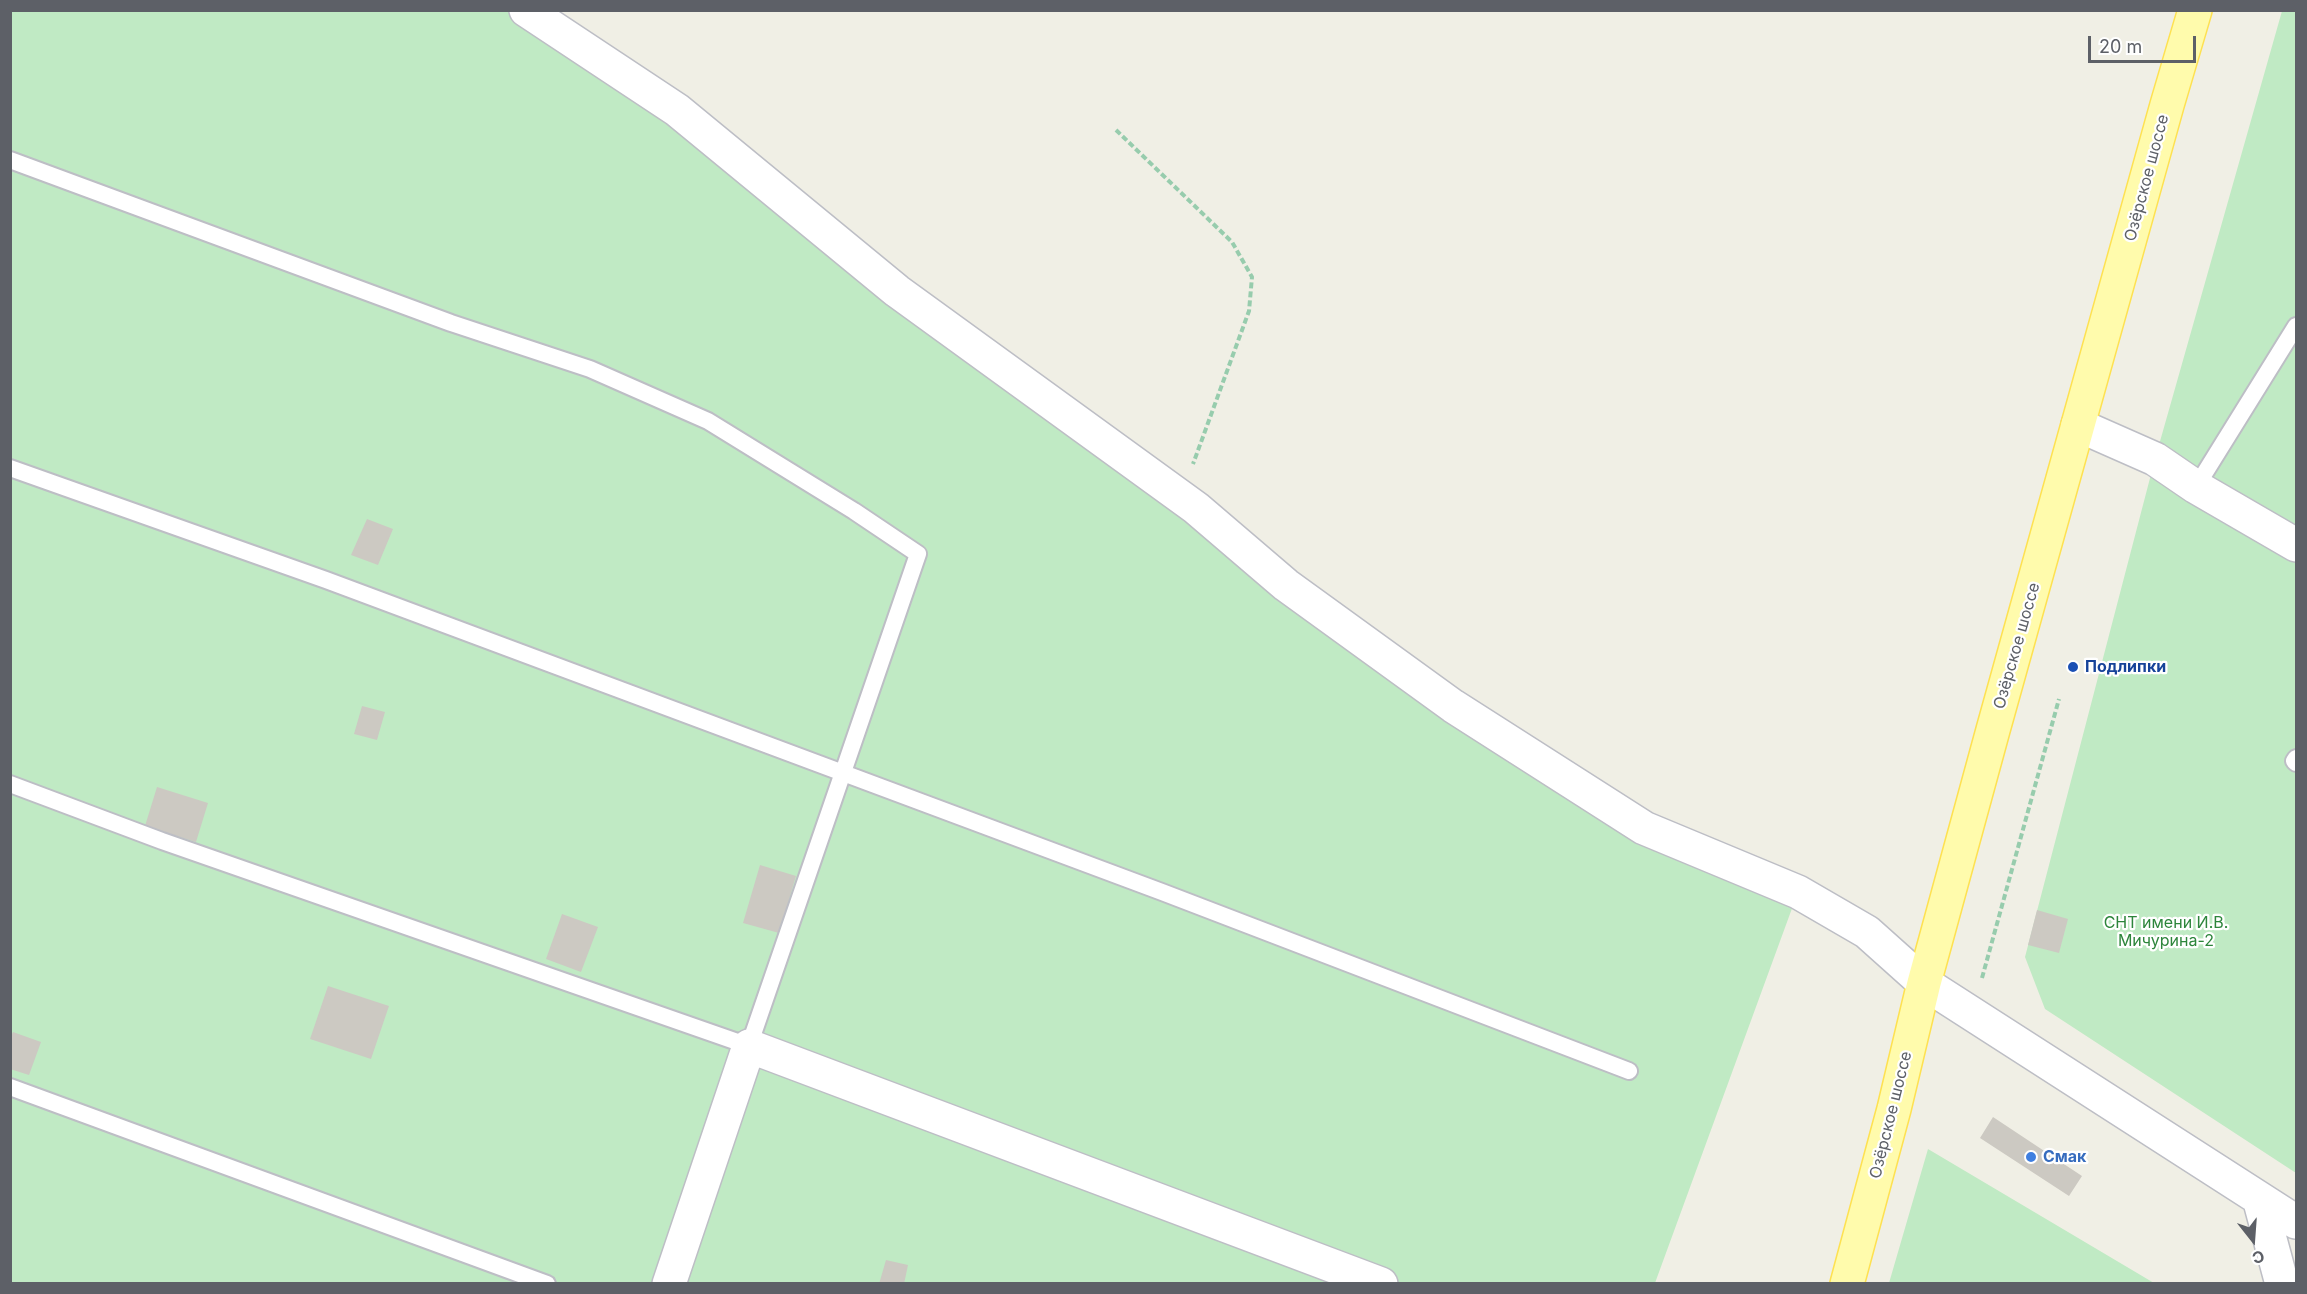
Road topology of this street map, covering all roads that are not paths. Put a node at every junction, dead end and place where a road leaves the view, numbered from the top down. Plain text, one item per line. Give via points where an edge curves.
1 (526, 10) edge
2 (2195, 10) edge
3 (10, 160) edge
4 (2296, 326) edge
5 (2078, 425) junction
6 (10, 468) edge
7 (2196, 487) junction
8 (2296, 545) edge
9 (2296, 758) edge
10 (2296, 763) edge
11 (842, 774) junction
12 (10, 784) edge
13 (1924, 983) junction
14 (749, 1046) junction
15 (1629, 1071) dead end
16 (10, 1087) edge
17 (2259, 1198) junction
18 (2296, 1222) edge
19 (547, 1284) edge
20 (669, 1284) edge
21 (1381, 1284) edge
22 (1847, 1284) edge
23 (2282, 1284) edge

1 - 13 street via 677,110 897,291 1196,508 1286,585 1453,706 1644,828 1798,892 1857,926
2 - 5 main road, Озёрское шоссе
3 - 11 lane via 600,374 708,421 918,554
4 - 7 lane
5 - 7 street via 2155,459
5 - 13 main road, Озёрское шоссе
6 - 11 lane via 326,580
7 - 8 street
9 - 10 lane
11 - 14 lane
11 - 15 lane
12 - 14 lane
13 - 17 street
13 - 22 main road, Озёрское шоссе
14 - 20 street
14 - 21 street
16 - 19 lane
17 - 18 street
17 - 23 street

